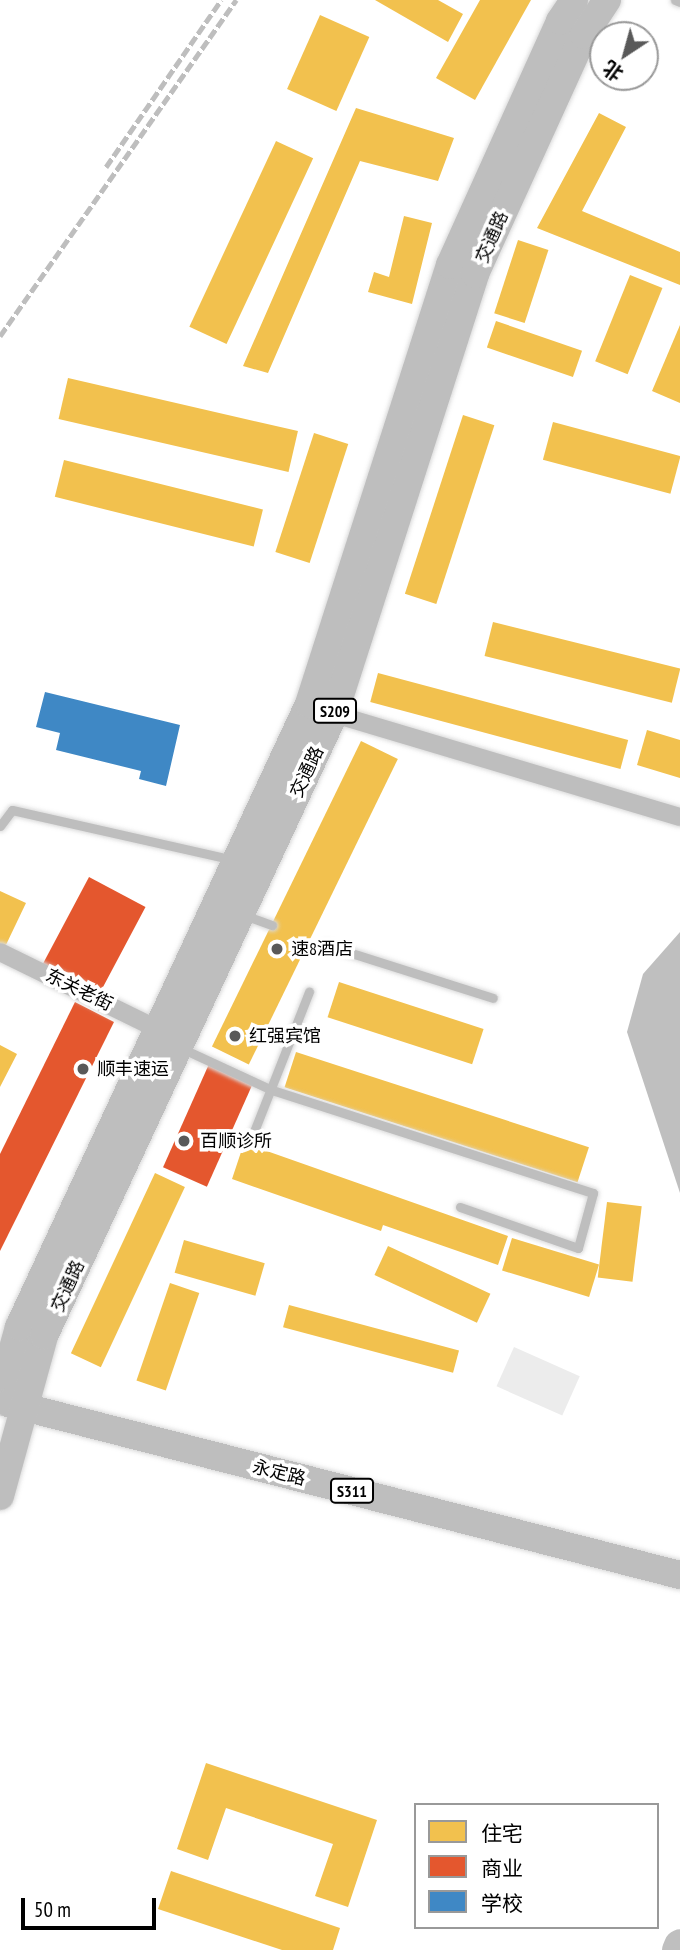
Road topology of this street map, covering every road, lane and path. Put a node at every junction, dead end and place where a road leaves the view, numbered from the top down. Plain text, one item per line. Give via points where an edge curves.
1 (575, 0) edge
2 (607, 0) edge
3 (675, 0) edge
4 (680, 2) edge
5 (334, 713) junction
6 (680, 817) edge
7 (0, 826) edge
8 (236, 861) junction
9 (241, 914) junction
10 (272, 925) dead end
11 (326, 945) dead end
12 (0, 951) edge
13 (309, 992) dead end
14 (493, 998) dead end
15 (157, 1029) junction
16 (179, 1047) junction
17 (272, 1090) junction
18 (253, 1134) dead end
19 (460, 1207) dead end
20 (8, 1401) edge
21 (0, 1496) edge
22 (680, 1574) edge

1 - 8 main road, 交通路 / S209 via 560,21 450,265 309,704
2 - 5 main road, 交通路 / S209 via 584,35 475,274
3 - 4 lane
5 - 6 street
5 - 9 main road, 交通路 / S209
7 - 8 lane via 12,810
8 - 15 main road, 交通路 / S209
9 - 10 lane
9 - 16 main road, 交通路 / S209
11 - 14 lane
12 - 15 street, 东关老街
13 - 17 lane
15 - 20 main road, 交通路 / S209 via 19,1327
16 - 17 lane
16 - 20 main road, 交通路 / S209 via 44,1336
17 - 18 lane
17 - 19 lane via 593,1193 578,1248
20 - 21 main road, 交通路 / S209
20 - 22 main road, 永定路 / S311

